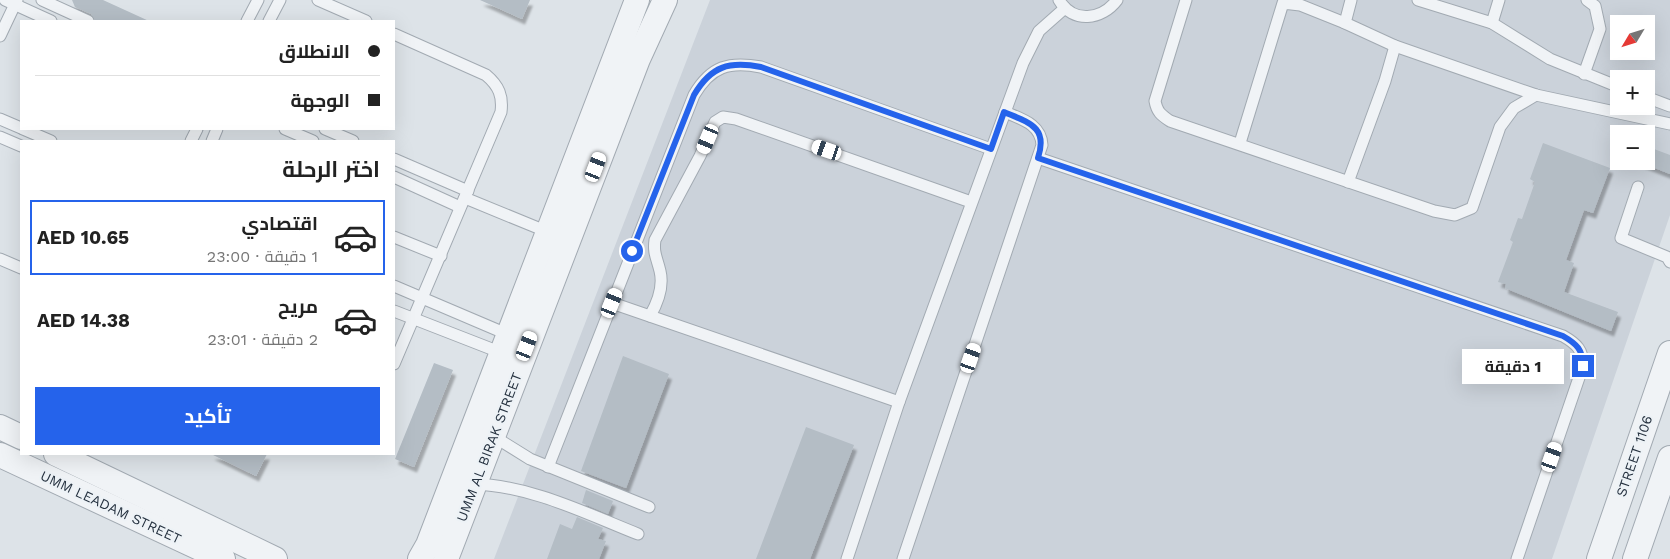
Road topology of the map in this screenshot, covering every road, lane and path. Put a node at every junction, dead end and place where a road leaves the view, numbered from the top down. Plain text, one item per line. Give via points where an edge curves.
1 (42, 0) edge
2 (258, 0) edge
3 (280, 0) edge
4 (318, 0) edge
5 (637, 0) edge
6 (665, 0) edge
7 (1117, 0) edge
8 (1186, 0) edge
9 (1351, 0) edge
10 (1418, 0) edge
11 (1499, 0) edge
12 (1587, 0) edge
13 (12, 2) edge
14 (1279, 2) edge
15 (1062, 4) edge
16 (49, 20) edge
17 (86, 20) edge
18 (248, 20) edge
19 (270, 20) edge
20 (364, 20) edge
21 (1345, 23) junction
22 (1492, 23) junction
23 (395, 34) edge
24 (0, 36) edge
25 (1395, 46) junction
26 (628, 56) junction
27 (1584, 74) junction
28 (1610, 84) edge
29 (1536, 95) junction
30 (1655, 100) edge
31 (1670, 106) edge
32 (1004, 112) junction
33 (0, 119) edge
34 (1670, 124) edge
35 (20, 127) edge
36 (26, 130) edge
37 (286, 130) edge
38 (327, 130) edge
39 (0, 137) edge
40 (49, 140) edge
41 (311, 140) edge
42 (348, 140) edge
43 (1240, 143) junction
44 (20, 146) edge
45 (991, 149) junction
46 (1038, 158) junction
47 (395, 160) edge
48 (395, 177) edge
49 (1348, 182) junction
50 (1638, 187) dead end
51 (464, 198) junction
52 (971, 202) junction
53 (548, 232) junction
54 (395, 237) edge
55 (441, 256) junction
56 (1669, 258) edge
57 (0, 259) edge
58 (20, 268) edge
59 (395, 286) edge
60 (424, 299) junction
61 (612, 303) junction
62 (395, 310) edge
63 (650, 316) junction
64 (413, 319) junction
65 (505, 344) junction
66 (1670, 353) edge
67 (395, 362) edge
68 (899, 402) junction
69 (0, 427) edge
70 (493, 436) junction
71 (20, 437) edge
72 (0, 455) edge
73 (58, 455) edge
74 (1668, 463) edge
75 (45, 464) edge
76 (548, 467) junction
77 (474, 484) junction
78 (1670, 503) edge
79 (649, 507) dead end
80 (638, 534) dead end
81 (223, 559) edge
82 (275, 559) edge
83 (420, 559) edge
84 (446, 559) edge
85 (847, 559) edge
86 (903, 559) edge
87 (1517, 559) edge
88 (1599, 559) edge
89 (1635, 559) edge

1 - 17 lane
2 - 18 lane
3 - 19 lane
4 - 20 lane
5 - 26 street, UMM AL BIRAK STREET
6 - 26 street, UMM AL BIRAK STREET
7 - 15 lane via 1106,12 1091,17 1074,14
8 - 43 lane via 1155,101 1157,110 1170,121
9 - 21 lane
10 - 22 lane
11 - 22 lane
12 - 27 lane via 1595,6 1600,30
13 - 16 lane
13 - 24 lane
14 - 21 lane via 1300,5
14 - 43 lane
15 - 32 lane via 1039,31
21 - 25 lane
22 - 27 lane via 1550,59
23 - 51 lane via 486,75 500,91 501,112
25 - 29 lane
25 - 49 lane
26 - 53 street, UMM AL BIRAK STREET
26 - 70 street, UMM AL BIRAK STREET
27 - 28 lane
29 - 34 lane
29 - 49 lane via 1514,108 1500,127 1472,208 1462,213 1455,215 1434,210
30 - 31 lane
32 - 45 lane
32 - 46 lane via 1026,121 1037,130 1042,145
33 - 35 lane
36 - 40 lane
37 - 41 lane
38 - 42 lane
39 - 44 lane
43 - 49 lane
45 - 52 lane
45 - 61 lane via 761,67 744,64 716,70 694,95
46 - 86 lane
46 - 87 lane via 1574,342 1583,356 1583,366
47 - 51 lane
48 - 51 lane
50 - 56 lane via 1621,238
51 - 53 lane
51 - 55 lane
52 - 63 lane via 736,118 722,117 715,122 655,240 653,252 660,270 661,292
52 - 68 lane
53 - 65 street, UMM AL BIRAK STREET
54 - 55 lane
55 - 60 lane
57 - 58 lane
59 - 60 lane
60 - 64 lane
60 - 65 lane
61 - 63 lane
61 - 76 lane
62 - 64 lane
63 - 68 lane
64 - 65 lane
64 - 67 lane
65 - 83 street, UMM AL BIRAK STREET
66 - 88 street, STREET 1106
68 - 85 lane
69 - 71 street
70 - 76 lane
70 - 77 street, UMM AL BIRAK STREET
72 - 75 street, UMM LEADAM STREET
73 - 82 street, UMM LEADAM STREET
74 - 78 street
74 - 89 street
75 - 81 street, UMM LEADAM STREET
76 - 79 lane
77 - 80 lane via 529,492
77 - 84 street, UMM AL BIRAK STREET

